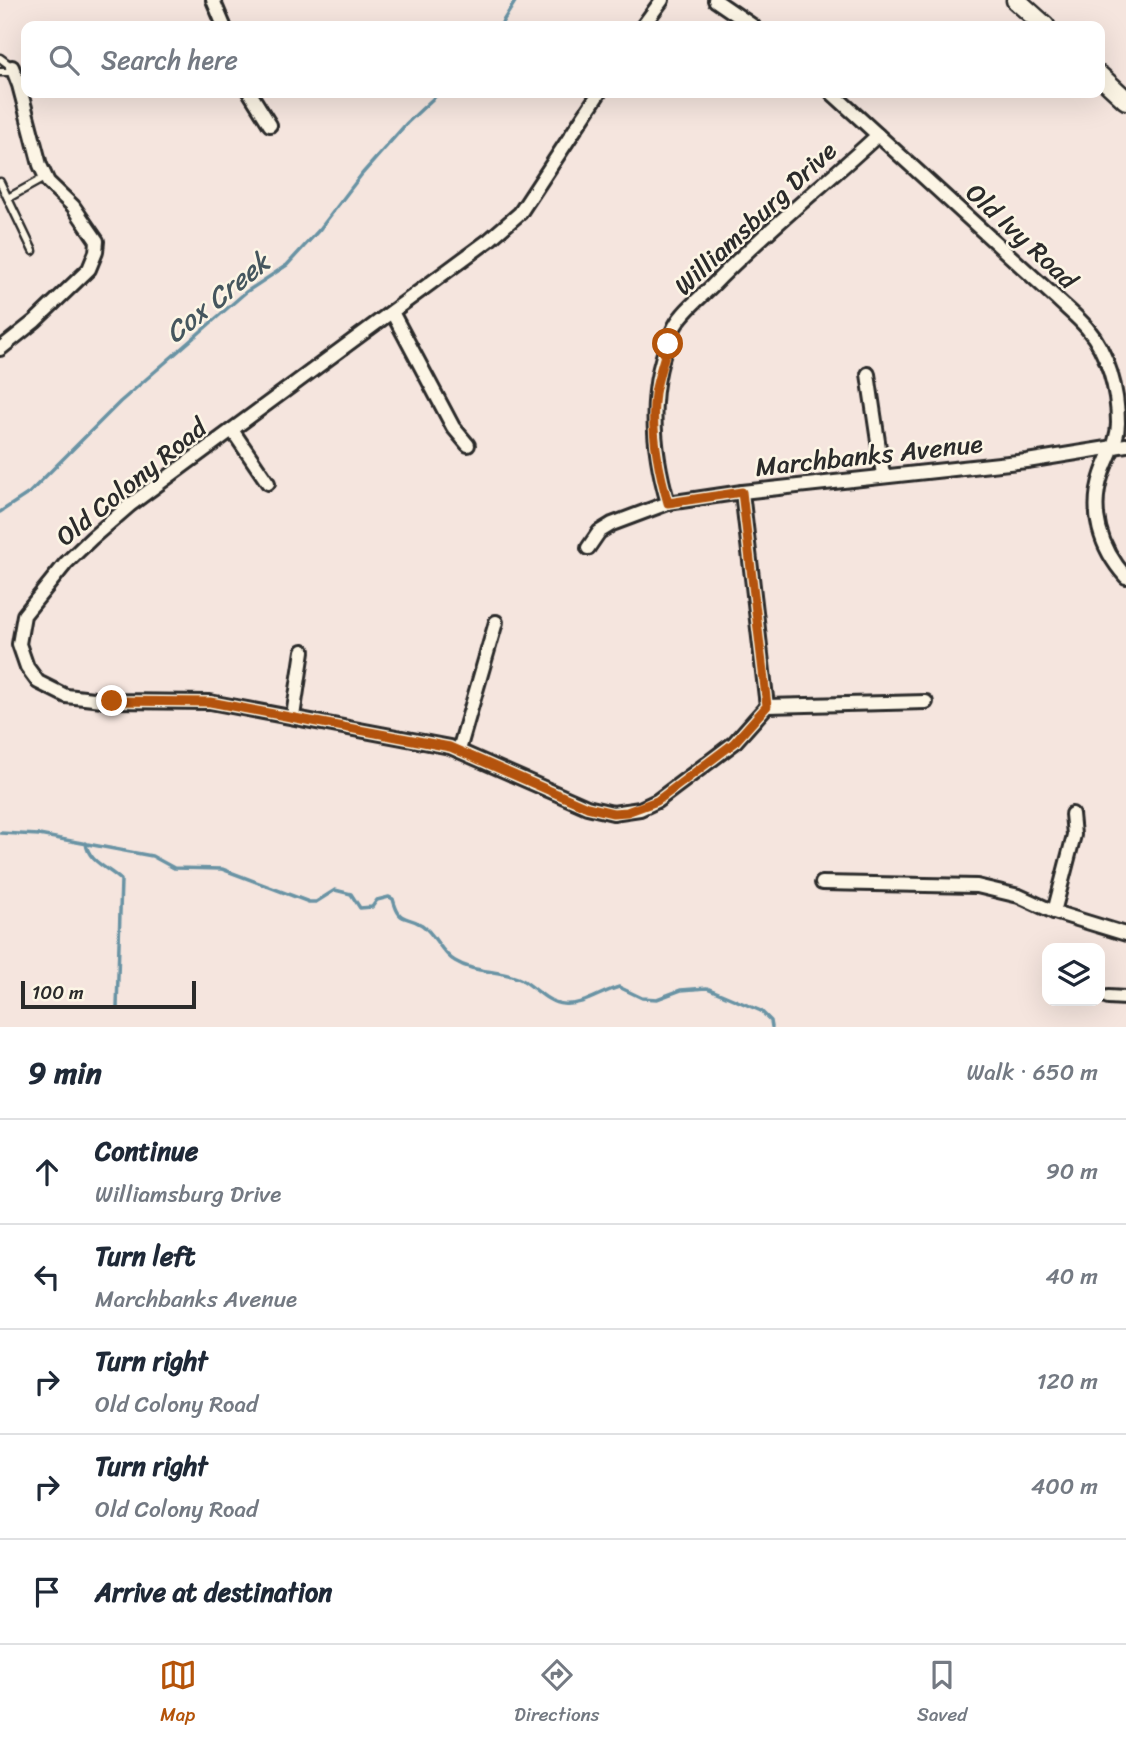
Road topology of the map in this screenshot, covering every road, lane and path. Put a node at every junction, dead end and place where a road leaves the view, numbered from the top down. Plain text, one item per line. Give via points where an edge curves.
1 (213, 0) edge
2 (662, 0) edge
3 (715, 0) edge
4 (1016, 0) edge
5 (221, 21) edge
6 (647, 21) edge
7 (746, 21) edge
8 (1039, 21) edge
9 (0, 58) edge
10 (9, 70) edge
11 (1105, 81) edge
12 (253, 98) edge
13 (596, 98) edge
14 (837, 98) edge
15 (1126, 100) edge
16 (270, 125) dead end
17 (878, 135) junction
18 (46, 177) junction
19 (0, 182) edge
20 (8, 198) junction
21 (33, 251) dead end
22 (392, 313) junction
23 (0, 349) edge
24 (868, 374) dead end
25 (232, 430) junction
26 (468, 445) dead end
27 (1120, 446) edge
28 (883, 475) junction
29 (268, 482) dead end
30 (742, 492) junction
31 (668, 503) junction
32 (588, 548) dead end
33 (1126, 577) edge
34 (496, 622) dead end
35 (303, 651) dead end
36 (926, 702) dead end
37 (767, 706) junction
38 (293, 716) junction
39 (459, 750) junction
40 (1072, 814) dead end
41 (822, 883) dead end
42 (1054, 912) junction
43 (1126, 934) edge
44 (1108, 997) dead end
45 (1126, 998) edge

1 - 5 street
2 - 6 street
3 - 7 street
4 - 8 street
9 - 10 lane
10 - 18 street
11 - 15 street
12 - 16 street
13 - 22 street, Old Colony Road via 520,212
14 - 17 street, Old Ivy Road
17 - 27 street, Old Ivy Road via 1087,328 1107,359
17 - 31 street, Williamsburg Drive via 751,246 677,323 655,392 653,426
18 - 20 lane
18 - 23 street via 97,241 96,252 89,269
19 - 20 lane
20 - 21 lane
22 - 25 street, Old Colony Road
22 - 26 street via 453,427
24 - 28 street
25 - 29 street
25 - 38 street, Old Colony Road via 130,505 66,563 24,615 19,644 38,682 66,696 210,702
27 - 28 street, Marchbanks Avenue via 1027,461
27 - 33 street, Old Ivy Road via 1102,475 1097,521 1110,559
28 - 30 street, Marchbanks Avenue
30 - 31 street, Marchbanks Avenue
30 - 37 street
31 - 32 street, Marchbanks Avenue via 612,524 599,532
34 - 39 street
35 - 38 street
36 - 37 street
37 - 39 street, Old Colony Road via 712,760 657,801 627,812 587,807
38 - 39 street, Old Colony Road
40 - 42 street via 1073,835
41 - 42 street via 977,886 1019,896
42 - 43 street
44 - 45 street

